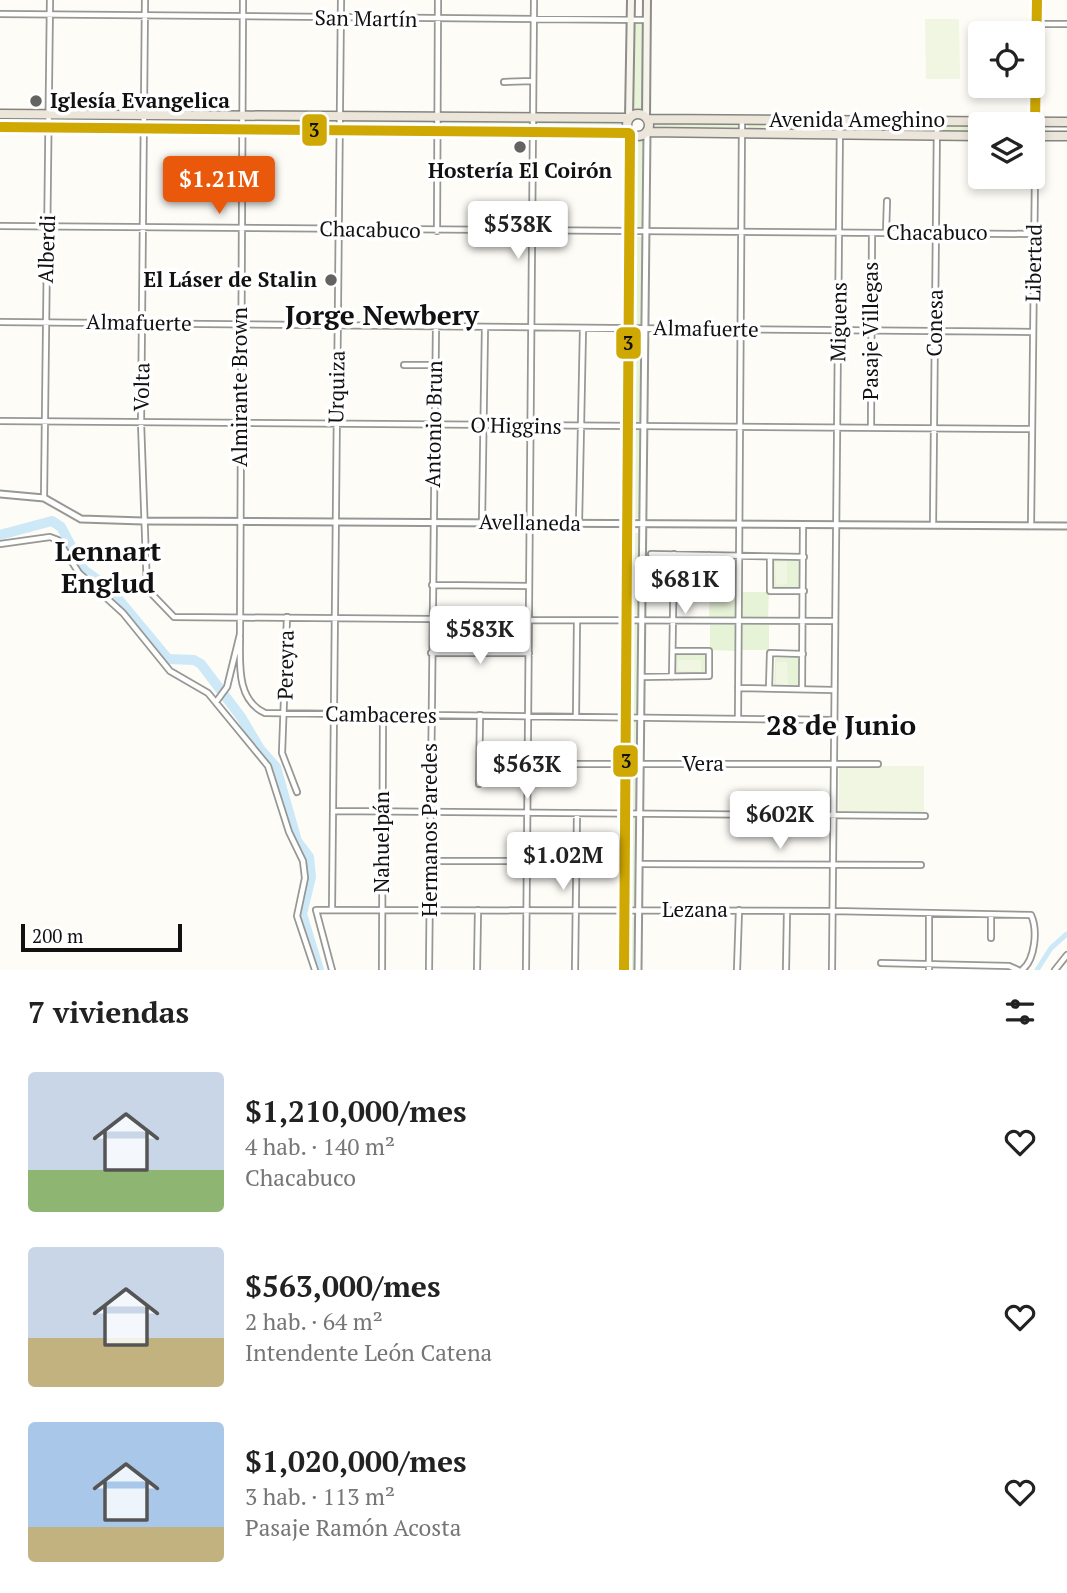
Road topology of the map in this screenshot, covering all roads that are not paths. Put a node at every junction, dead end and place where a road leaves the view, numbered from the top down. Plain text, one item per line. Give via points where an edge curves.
1 (50, 0) edge
2 (145, 0) edge
3 (243, 0) edge
4 (341, 0) edge
5 (438, 0) edge
6 (534, 0) edge
7 (631, 0) edge
8 (647, 0) edge
9 (1037, 0) edge
10 (0, 14) edge
11 (50, 14) junction
12 (145, 16) junction
13 (243, 17) junction
14 (341, 19) junction
15 (438, 20) junction
16 (534, 20) junction
17 (648, 20) junction
18 (631, 21) junction
19 (1036, 21) edge
20 (1045, 24) edge
21 (1067, 24) edge
22 (533, 81) junction
23 (504, 82) dead end
24 (0, 114) edge
25 (50, 115) junction
26 (146, 115) junction
27 (242, 115) junction
28 (339, 116) junction
29 (438, 118) junction
30 (629, 118) junction
31 (647, 118) junction
32 (532, 119) junction
33 (742, 119) junction
34 (840, 120) junction
35 (937, 121) junction
36 (968, 121) edge
37 (1045, 122) edge
38 (1067, 122) edge
39 (0, 127) edge
40 (49, 127) junction
41 (145, 128) junction
42 (242, 130) junction
43 (338, 130) junction
44 (438, 132) junction
45 (647, 132) junction
46 (533, 133) junction
47 (630, 134) junction
48 (742, 134) junction
49 (839, 135) junction
50 (937, 135) junction
51 (968, 135) edge
52 (1045, 136) edge
53 (1067, 136) edge
54 (1034, 189) edge
55 (887, 201) dead end
56 (0, 226) edge
57 (48, 227) junction
58 (144, 228) junction
59 (241, 229) junction
60 (338, 230) junction
61 (437, 231) junction
62 (531, 232) junction
63 (629, 232) junction
64 (645, 232) junction
65 (743, 232) junction
66 (839, 233) junction
67 (872, 233) junction
68 (886, 233) junction
69 (935, 233) junction
70 (1034, 234) junction
71 (0, 322) edge
72 (44, 322) junction
73 (143, 323) junction
74 (240, 324) junction
75 (337, 325) junction
76 (436, 326) junction
77 (485, 327) junction
78 (530, 327) junction
79 (583, 328) junction
80 (629, 328) junction
81 (644, 328) junction
82 (742, 329) junction
83 (839, 330) junction
84 (872, 330) junction
85 (934, 331) junction
86 (1033, 332) junction
87 (404, 365) dead end
88 (435, 365) junction
89 (0, 421) edge
90 (44, 422) junction
91 (141, 423) junction
92 (240, 424) junction
93 (336, 424) junction
94 (434, 425) junction
95 (483, 425) junction
96 (530, 426) junction
97 (642, 426) junction
98 (579, 427) junction
99 (742, 427) junction
100 (628, 428) junction
101 (837, 428) junction
102 (871, 428) junction
103 (934, 429) junction
104 (1032, 429) junction
105 (0, 494) edge
106 (44, 498) junction
107 (143, 521) junction
108 (432, 521) junction
109 (238, 522) junction
110 (335, 522) junction
111 (482, 522) junction
112 (530, 523) junction
113 (579, 523) junction
114 (627, 524) junction
115 (642, 524) junction
116 (740, 524) junction
117 (803, 525) junction
118 (837, 525) junction
119 (933, 525) junction
120 (1031, 526) junction
121 (1067, 526) edge
122 (0, 544) edge
123 (651, 554) dead end
124 (674, 554) junction
125 (709, 555) junction
126 (740, 556) junction
127 (770, 557) junction
128 (804, 557) junction
129 (432, 585) junction
130 (529, 586) junction
131 (804, 590) junction
132 (673, 591) junction
133 (240, 617) junction
134 (286, 617) junction
135 (335, 618) junction
136 (432, 619) junction
137 (529, 620) junction
138 (641, 620) junction
139 (739, 620) junction
140 (577, 621) junction
141 (626, 621) junction
142 (672, 621) junction
143 (804, 621) junction
144 (835, 621) junction
145 (240, 634) junction
146 (673, 651) junction
147 (431, 653) junction
148 (529, 653) junction
149 (803, 654) junction
150 (641, 677) junction
151 (672, 677) junction
152 (738, 688) junction
153 (769, 688) junction
154 (802, 689) junction
155 (833, 690) junction
156 (216, 702) junction
157 (285, 714) junction
158 (335, 714) junction
159 (383, 715) junction
160 (430, 715) junction
161 (480, 715) junction
162 (625, 715) junction
163 (528, 716) junction
164 (576, 716) junction
165 (640, 716) junction
166 (738, 718) junction
167 (832, 720) junction
168 (625, 763) junction
169 (528, 764) junction
170 (639, 764) junction
171 (832, 764) junction
172 (878, 764) dead end
173 (479, 784) dead end
174 (297, 792) dead end
175 (333, 811) junction
176 (382, 811) junction
177 (430, 812) junction
178 (527, 813) junction
179 (577, 813) junction
180 (625, 814) junction
181 (639, 814) junction
182 (832, 815) junction
183 (925, 816) dead end
184 (430, 860) junction
185 (527, 861) junction
186 (638, 864) junction
187 (832, 864) junction
188 (921, 865) dead end
189 (332, 909) junction
190 (575, 909) junction
191 (624, 909) junction
192 (382, 910) junction
193 (430, 910) junction
194 (478, 910) junction
195 (526, 910) junction
196 (638, 910) junction
197 (739, 910) junction
198 (787, 911) junction
199 (832, 911) junction
200 (929, 913) junction
201 (991, 915) junction
202 (991, 938) dead end
203 (1067, 954) edge
204 (881, 963) dead end
205 (929, 967) edge
206 (315, 970) edge
207 (332, 970) edge
208 (382, 970) edge
209 (429, 970) edge
210 (477, 970) edge
211 (526, 970) edge
212 (575, 970) edge
213 (624, 970) edge
214 (638, 970) edge
215 (737, 970) edge
216 (786, 970) edge
217 (832, 970) edge
218 (1020, 970) edge
219 (1055, 970) edge

1 - 11 street, Alberdi
2 - 12 street, Volta
3 - 13 street, Almirante Brown
4 - 14 street, Urquiza
5 - 15 street
6 - 16 street
7 - 18 main road
8 - 17 main road
9 - 19 street, Libertad
10 - 11 street, San Martín
11 - 12 street, San Martín
11 - 25 street, Alberdi
12 - 13 street, San Martín
12 - 26 street, Volta
13 - 14 street, San Martín
13 - 27 street, Almirante Brown
14 - 15 street, San Martín
14 - 28 street, Urquiza
15 - 16 street, San Martín
15 - 29 street
16 - 18 street, San Martín
16 - 22 street
17 - 18 street, San Martín
17 - 31 main road
18 - 30 main road
20 - 21 street
22 - 23 street
22 - 32 street
24 - 25 highway
25 - 26 highway
25 - 40 street, Alberdi
26 - 27 highway
26 - 41 street, Volta
27 - 28 highway
27 - 42 street, Almirante Brown
28 - 29 highway
28 - 43 street, Urquiza
29 - 32 highway
29 - 44 street
30 - 31 highway via 637,114
30 - 32 highway
30 - 47 highway
31 - 33 highway, Avenida Ameghino
31 - 45 highway
32 - 46 street
33 - 34 highway, Avenida Ameghino
33 - 48 street
34 - 35 highway, Avenida Ameghino
34 - 49 street, Miguens
35 - 36 highway, Avenida Ameghino
35 - 50 street, Conesa
37 - 38 highway, Avenida Ameghino
39 - 40 highway
40 - 41 highway
40 - 57 street, Alberdi
41 - 42 highway
41 - 58 street, Volta
42 - 43 highway
42 - 59 street, Almirante Brown
43 - 44 highway
43 - 60 street, Urquiza
44 - 46 highway
44 - 61 street
45 - 47 highway via 640,137
45 - 48 highway, Avenida Ameghino
45 - 64 street
46 - 47 highway
46 - 62 street
47 - 63 street
48 - 49 highway, Avenida Ameghino
48 - 65 street
49 - 50 highway, Avenida Ameghino
49 - 66 street, Miguens
50 - 51 highway, Avenida Ameghino
50 - 69 street, Conesa
52 - 53 highway
54 - 70 street, Libertad
55 - 68 street
56 - 57 street, Chacabuco
57 - 58 street, Chacabuco
57 - 72 street, Alberdi
58 - 59 street, Chacabuco
58 - 73 street, Volta
59 - 60 street, Chacabuco
59 - 74 street, Almirante Brown
60 - 61 street, Chacabuco
60 - 75 street, Urquiza
61 - 62 street, Chacabuco
62 - 63 street, Chacabuco
62 - 78 street
63 - 64 street, Chacabuco
63 - 80 street
64 - 65 street, Chacabuco
64 - 81 street
65 - 66 street, Chacabuco
65 - 82 street
66 - 67 street, Chacabuco
66 - 83 street, Miguens
67 - 68 street, Chacabuco
67 - 84 street, Pasaje Villegas
68 - 69 street, Chacabuco
69 - 70 street, Chacabuco
69 - 85 street, Conesa
70 - 86 street, Libertad
71 - 72 street, Almafuerte
72 - 73 street, Almafuerte
72 - 90 street, Alberdi
73 - 74 street, Almafuerte
73 - 91 street, Volta
74 - 75 street, Almafuerte
74 - 92 street, Almirante Brown
75 - 76 street, Almafuerte
75 - 93 street, Urquiza
76 - 77 street, Almafuerte
76 - 88 street, Antonio Brun
77 - 78 street, Almafuerte
77 - 95 street
78 - 79 street, Almafuerte
78 - 96 street
79 - 80 street, Almafuerte
79 - 98 street
80 - 81 street, Almafuerte
80 - 100 street
81 - 82 street, Almafuerte
81 - 97 street
82 - 83 street, Almafuerte
82 - 99 street
83 - 84 street, Almafuerte
83 - 101 street, Miguens
84 - 85 street, Almafuerte
84 - 102 street, Pasaje Villegas
85 - 86 street, Almafuerte
85 - 103 street, Conesa
86 - 104 street, Libertad
87 - 88 street
88 - 94 street, Antonio Brun
89 - 90 street, O'Higgins
90 - 91 street, O'Higgins
90 - 106 street, Alberdi
91 - 92 street, O'Higgins
91 - 107 street, Volta
92 - 93 street, O'Higgins
92 - 109 street, Almirante Brown
93 - 94 street, O'Higgins
93 - 110 street, Urquiza
94 - 95 street, O'Higgins
94 - 108 street, Antonio Brun
95 - 96 street, O'Higgins
95 - 111 street
96 - 98 street, O'Higgins
96 - 112 street
97 - 99 street, O'Higgins
97 - 100 street, O'Higgins
97 - 115 street
98 - 100 street, O'Higgins
98 - 113 street
99 - 101 street, O'Higgins
99 - 116 street
100 - 114 street
101 - 102 street, O'Higgins
101 - 118 street, Miguens
102 - 103 street, O'Higgins
103 - 104 street, O'Higgins
103 - 119 street, Conesa
104 - 120 street, Libertad
105 - 106 street, Avellaneda
106 - 107 street, Avellaneda via 74,517
107 - 109 street, Avellaneda
107 - 133 street, Volta via 144,582 166,611 174,617
108 - 110 street, Avellaneda
108 - 111 street, Avellaneda
108 - 129 street, Hermanos Paredes
109 - 110 street, Avellaneda
109 - 133 street, Almirante Brown
110 - 135 street, Urquiza
111 - 112 street, Avellaneda
112 - 113 street, Avellaneda
112 - 130 street
113 - 114 street, Avellaneda
114 - 115 street, Avellaneda
114 - 141 street
115 - 116 street, Avellaneda
115 - 138 street
116 - 117 street, Avellaneda
116 - 126 street
117 - 118 street, Avellaneda
117 - 128 street
118 - 119 street, Avellaneda
118 - 144 street, Miguens
119 - 120 street, Avellaneda
120 - 121 street, Avellaneda
122 - 156 street via 58,540 79,573 122,613 170,671 205,690
123 - 124 street
124 - 125 street
124 - 132 street
125 - 126 street
125 - 132 street via 707,590
126 - 127 street
126 - 139 street
127 - 128 street
127 - 131 street via 770,591
128 - 131 street
129 - 130 street
129 - 136 street, Hermanos Paredes
130 - 137 street
131 - 143 street
132 - 142 street
133 - 134 street
133 - 145 street, Almirante Brown
134 - 135 street
134 - 157 street, Pereyra
135 - 136 street
135 - 158 street, Urquiza
136 - 147 street, Hermanos Paredes
137 - 140 street
137 - 148 street
138 - 141 street
138 - 142 street
138 - 150 street
139 - 142 street
139 - 143 street
139 - 152 street
140 - 141 street
140 - 164 street
141 - 162 street
142 - 146 street
143 - 144 street
143 - 149 street
144 - 155 street, Miguens
145 - 156 street via 226,689
145 - 157 street, Cambaceres via 240,669 247,696 258,710
146 - 151 street
146 - 151 street via 709,651 709,676
147 - 148 street
147 - 160 street, Hermanos Paredes
148 - 163 street
149 - 153 street via 770,653
149 - 154 street
150 - 151 street
150 - 165 street
152 - 153 street
152 - 166 street
153 - 154 street
154 - 155 street
155 - 167 street, Miguens
156 - 206 street via 248,738 273,778 303,861 305,878 297,916
157 - 158 street, Cambaceres
157 - 174 street, Pereyra via 282,753
158 - 159 street, Cambaceres
158 - 175 street, Urquiza
159 - 160 street, Cambaceres
159 - 176 street, Nahuelpán
160 - 161 street, Cambaceres
160 - 177 street, Hermanos Paredes
161 - 163 street, Cambaceres
161 - 173 street
162 - 164 street, Cambaceres
162 - 165 street, Cambaceres
162 - 168 street
163 - 164 street, Cambaceres
163 - 169 street
165 - 166 street, Cambaceres
165 - 170 street
166 - 167 street, Cambaceres
167 - 171 street, Miguens
168 - 169 street, Vera
168 - 170 street, Vera
168 - 180 street
169 - 178 street
170 - 171 street, Vera
170 - 181 street
171 - 172 street, Vera
171 - 182 street, Miguens
175 - 176 street
175 - 189 street, Urquiza
176 - 177 street
176 - 192 street, Nahuelpán
177 - 178 street
177 - 184 street, Hermanos Paredes
178 - 179 street
178 - 185 street
179 - 180 street
179 - 190 street
180 - 181 street
180 - 191 street
181 - 182 street
181 - 186 street
182 - 183 street
182 - 187 street, Miguens
184 - 185 street
184 - 193 street, Hermanos Paredes
185 - 195 street
186 - 187 street
186 - 196 street
187 - 188 street
187 - 199 street, Miguens
189 - 192 street, Lezana
189 - 207 street, Lezana via 316,910
190 - 191 street, Lezana
190 - 195 street, Lezana
190 - 212 street
191 - 196 street, Lezana
191 - 213 street
192 - 193 street, Lezana
192 - 208 street, Nahuelpán
193 - 194 street, Lezana
193 - 209 street, Hermanos Paredes
194 - 195 street, Lezana
194 - 210 street
195 - 211 street
196 - 197 street, Lezana
196 - 214 street
197 - 198 street, Lezana
197 - 215 street
198 - 199 street, Lezana
198 - 216 street
199 - 200 street, Lezana
199 - 217 street, Miguens
200 - 201 street, Lezana
200 - 205 street
201 - 202 street
201 - 218 street, Lezana via 1031,915 1034,920 1030,963
203 - 219 street
204 - 205 street
205 - 218 street via 1009,966

